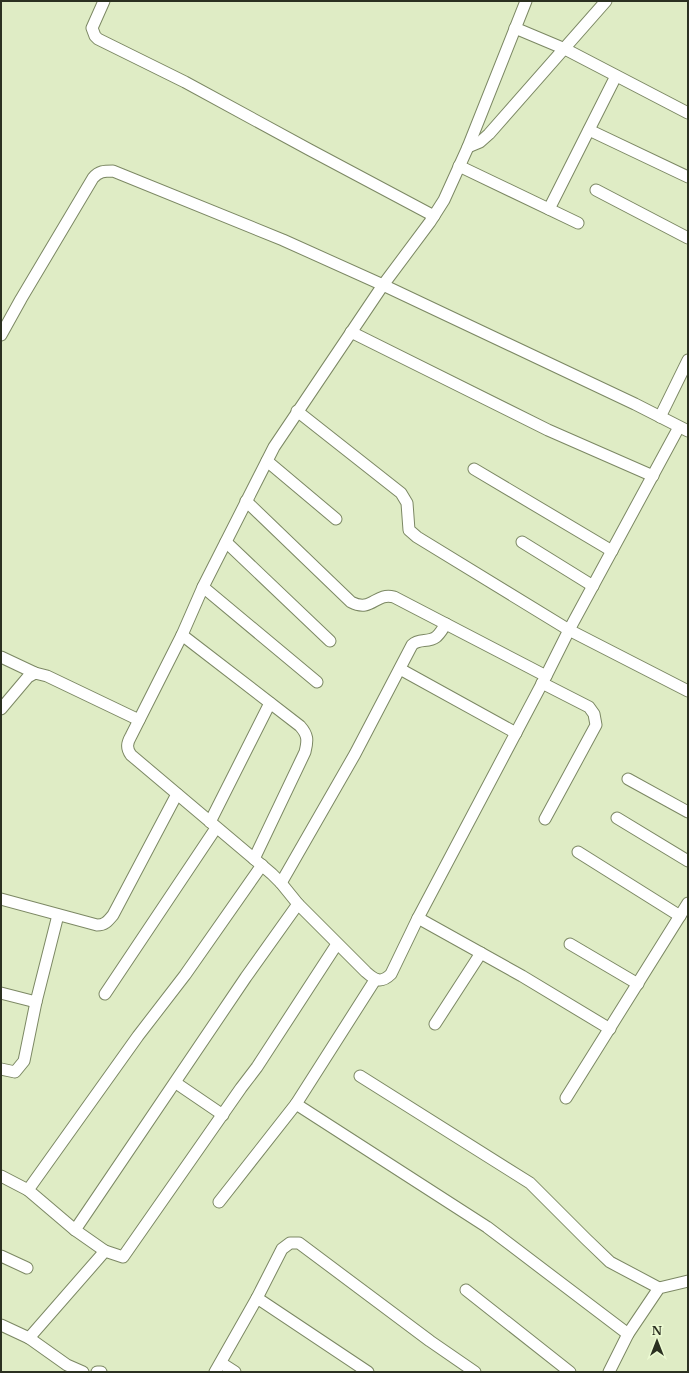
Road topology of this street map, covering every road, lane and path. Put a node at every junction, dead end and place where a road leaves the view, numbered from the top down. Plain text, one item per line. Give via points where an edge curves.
1 (104, 1) edge
2 (526, 1) edge
3 (606, 1) edge
4 (515, 28) junction
5 (565, 49) junction
6 (616, 76) junction
7 (688, 113) edge
8 (589, 130) junction
9 (468, 147) junction
10 (459, 166) junction
11 (688, 177) edge
12 (596, 190) dead end
13 (549, 209) junction
14 (434, 216) junction
15 (578, 223) dead end
16 (688, 238) edge
17 (383, 285) junction
18 (351, 332) junction
19 (1, 335) edge
20 (688, 360) edge
21 (297, 411) junction
22 (660, 417) junction
23 (684, 429) edge
24 (267, 461) junction
25 (474, 469) dead end
26 (653, 476) junction
27 (246, 501) junction
28 (336, 519) dead end
29 (226, 542) junction
30 (522, 542) dead end
31 (612, 551) junction
32 (593, 586) junction
33 (203, 587) junction
34 (446, 624) junction
35 (569, 630) junction
36 (182, 635) junction
37 (330, 641) dead end
38 (1, 657) edge
39 (400, 668) junction
40 (35, 673) junction
41 (544, 679) junction
42 (317, 682) dead end
43 (688, 691) edge
44 (270, 703) junction
45 (1, 709) edge
46 (139, 720) junction
47 (516, 733) junction
48 (628, 779) dead end
49 (177, 794) junction
50 (688, 812) edge
51 (617, 818) dead end
52 (545, 819) dead end
53 (213, 825) junction
54 (578, 852) dead end
55 (688, 861) edge
56 (258, 862) junction
57 (281, 883) junction
58 (1, 899) edge
59 (688, 903) edge
60 (298, 904) junction
61 (58, 915) junction
62 (680, 916) junction
63 (418, 918) junction
64 (337, 944) junction
65 (570, 944) dead end
66 (481, 953) junction
67 (375, 980) junction
68 (638, 984) junction
69 (1, 992) edge
70 (105, 994) dead end
71 (36, 1002) junction
72 (435, 1024) dead end
73 (610, 1028) junction
74 (1, 1070) edge
75 (360, 1076) dead end
76 (176, 1083) junction
77 (566, 1098) dead end
78 (296, 1104) junction
79 (223, 1114) junction
80 (2, 1179) edge
81 (28, 1190) junction
82 (219, 1202) dead end
83 (75, 1230) junction
84 (105, 1251) junction
85 (1, 1256) edge
86 (26, 1268) dead end
87 (688, 1281) edge
88 (659, 1288) junction
89 (466, 1290) dead end
90 (257, 1298) junction
91 (1, 1325) edge
92 (628, 1334) junction
93 (29, 1338) junction
94 (218, 1368) edge
95 (83, 1372) edge
96 (97, 1372) edge
97 (101, 1372) edge
98 (236, 1372) edge
99 (368, 1372) edge
100 (475, 1372) edge
101 (570, 1372) edge
102 (609, 1372) edge

1 - 14 street via 92,28 98,39 185,82
2 - 4 street
3 - 5 street
4 - 5 street
4 - 9 street
5 - 6 street
5 - 9 street via 484,140
6 - 7 street
6 - 8 street
8 - 11 street
8 - 13 street
9 - 10 street
10 - 13 street
10 - 14 street
12 - 16 street
13 - 15 street
14 - 17 street
17 - 18 street
17 - 19 street via 283,240 113,171 105,171 93,178
17 - 22 street
18 - 21 street
18 - 26 street via 548,430
20 - 22 street
21 - 24 street
21 - 35 street via 400,493 409,509 408,524 411,533
22 - 23 street
23 - 26 street
24 - 27 street
24 - 28 street
25 - 31 street
26 - 31 street
27 - 29 street
27 - 34 street via 351,602 364,606 382,596 390,596
29 - 33 street
29 - 37 street
30 - 32 street
31 - 32 street
32 - 35 street
33 - 36 street
33 - 42 street
34 - 39 street via 434,638 415,642
34 - 41 street
35 - 41 street
35 - 43 street
36 - 44 street
36 - 46 street
38 - 40 street
39 - 47 street
39 - 57 street via 355,754
40 - 45 street via 28,677
40 - 46 street via 47,676
41 - 47 street
41 - 52 street via 590,707 596,725
44 - 53 street
44 - 56 street via 300,726 308,738
46 - 49 street via 128,742 128,750
47 - 63 street
48 - 50 street
49 - 53 street
49 - 61 street via 114,915 102,925 97,925
51 - 55 street
53 - 56 street
53 - 70 street
54 - 62 street
56 - 57 street
56 - 81 street via 185,975
57 - 60 street
58 - 61 street
59 - 62 street
60 - 64 street
60 - 76 street
61 - 71 street
62 - 68 street
63 - 66 street
63 - 67 street via 391,974 387,978
64 - 67 street
64 - 79 street via 257,1067
65 - 68 street
66 - 72 street
66 - 73 street
67 - 78 street
68 - 73 street
69 - 71 street
71 - 74 street via 24,1061 15,1072
73 - 77 street
75 - 88 street via 530,1183 610,1262
76 - 79 street
76 - 83 street
78 - 82 street
78 - 92 street via 487,1227
79 - 84 street via 123,1257
80 - 81 street
81 - 83 street
83 - 84 street
84 - 93 street
85 - 86 street
87 - 88 street
88 - 92 street
89 - 101 street
90 - 94 street
90 - 99 street
90 - 100 street via 282,1249 290,1243 299,1244
91 - 93 street
92 - 102 street
93 - 95 street via 67,1365
94 - 98 street
96 - 97 street

